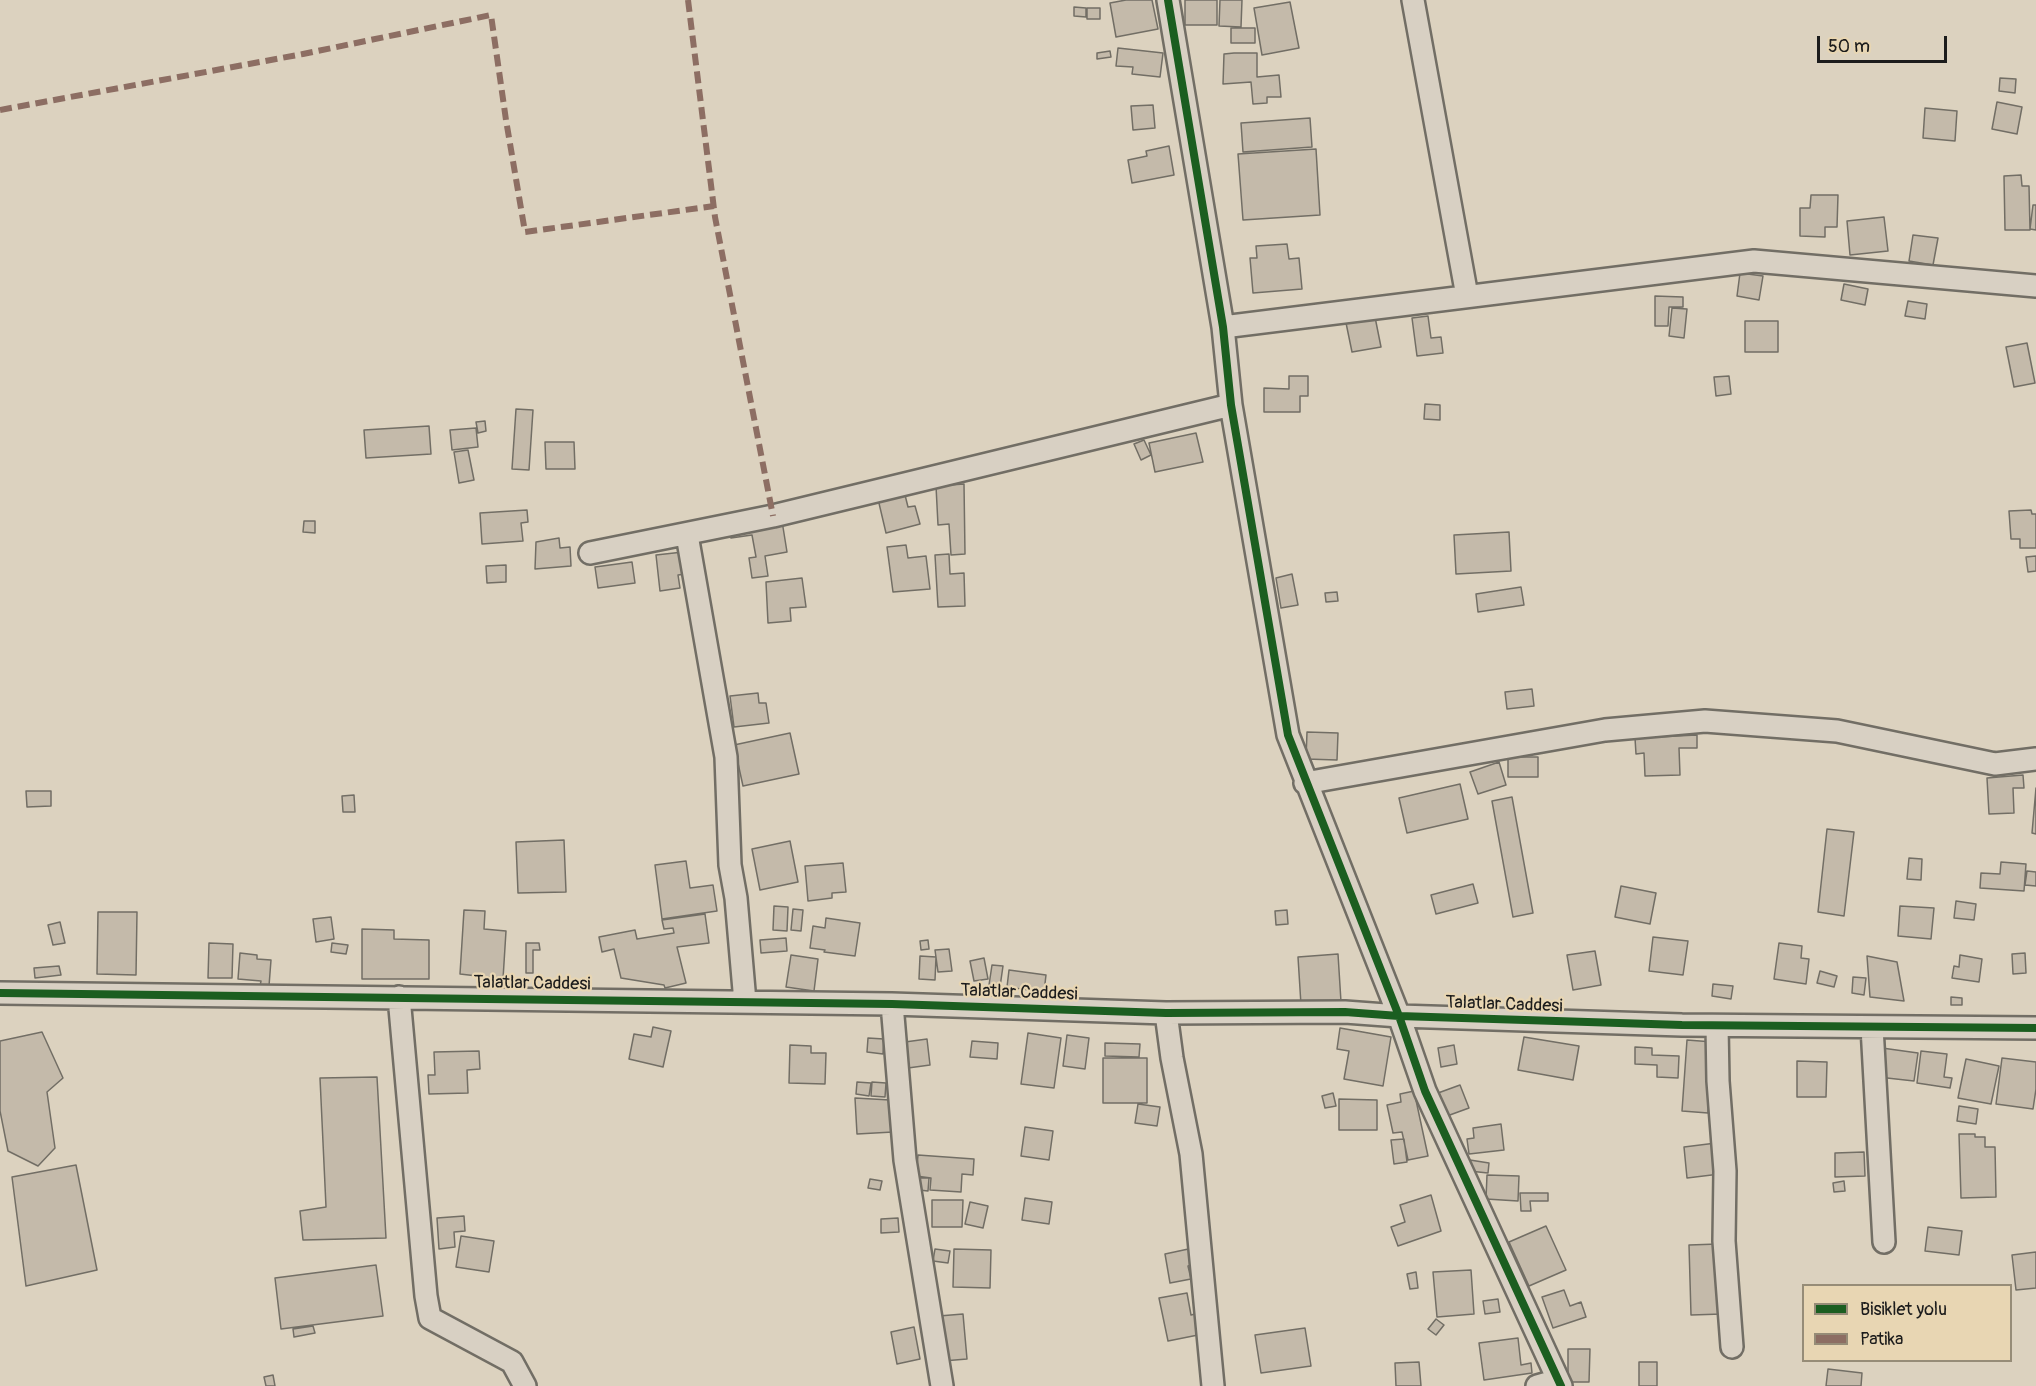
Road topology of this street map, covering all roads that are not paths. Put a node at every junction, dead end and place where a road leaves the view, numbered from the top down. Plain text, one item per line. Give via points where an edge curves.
1 (1168, 0) edge
2 (1413, 0) edge
3 (2036, 286) edge
4 (1467, 296) junction
5 (1223, 327) junction
6 (1231, 405) junction
7 (687, 535) junction
8 (590, 553) dead end
9 (2036, 759) edge
10 (1305, 783) junction
11 (0, 993) edge
12 (399, 997) junction
13 (745, 1002) junction
14 (892, 1004) junction
15 (1166, 1013) junction
16 (1399, 1016) junction
17 (1717, 1026) junction
18 (1872, 1027) junction
19 (2036, 1028) edge
20 (1884, 1242) dead end
21 (1732, 1347) dead end
22 (1560, 1383) edge
23 (525, 1386) edge
24 (942, 1386) edge
25 (1213, 1386) edge
26 (1536, 1386) edge

1 - 5 street
2 - 4 street
3 - 4 street via 1754,261
4 - 5 street
5 - 6 street
6 - 7 street
6 - 10 street via 1288,735
7 - 8 street
7 - 13 street via 726,757 730,865
9 - 10 street via 1995,764 1837,731 1705,721 1605,730
10 - 16 street
11 - 12 street, Talatlar Caddesi
12 - 13 street, Talatlar Caddesi
12 - 23 street via 430,1318 512,1362
13 - 14 street, Talatlar Caddesi
14 - 15 street, Talatlar Caddesi
14 - 24 street via 905,1160
15 - 16 street, Talatlar Caddesi via 1345,1012
15 - 25 street via 1191,1154
16 - 17 street, Talatlar Caddesi
16 - 22 street via 1425,1091
17 - 18 street, Talatlar Caddesi
17 - 21 street via 1725,1171 1724,1241
18 - 19 street, Talatlar Caddesi
18 - 20 street
22 - 26 street

